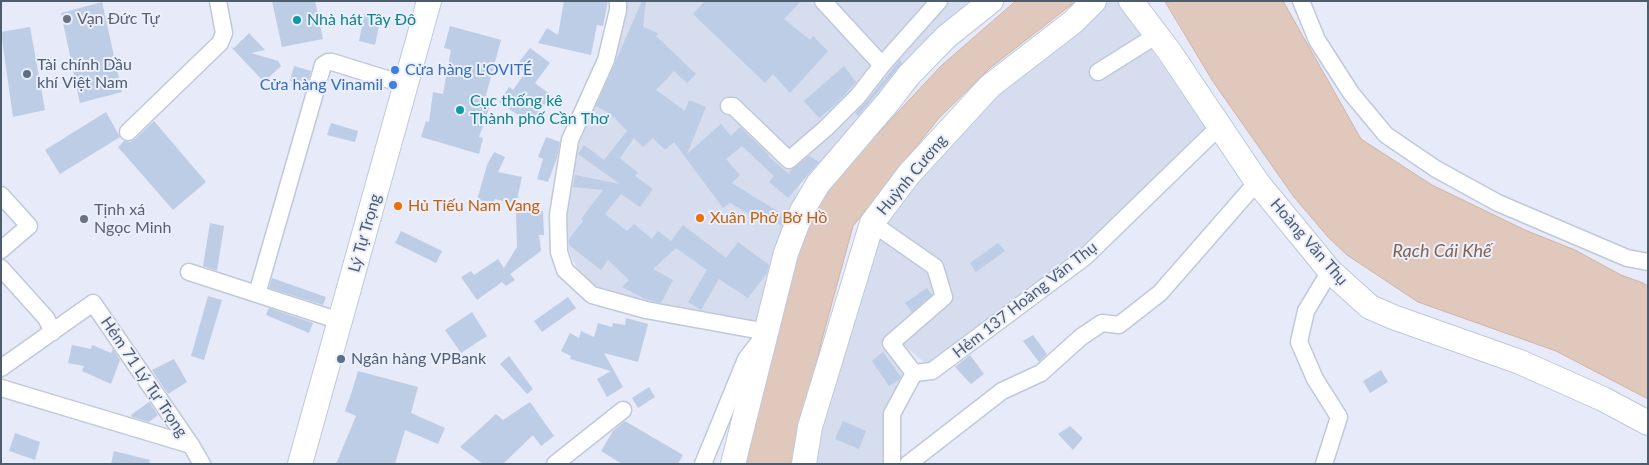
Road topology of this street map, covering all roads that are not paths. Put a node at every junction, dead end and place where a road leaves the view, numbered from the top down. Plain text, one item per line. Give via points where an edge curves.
1 (218, 1) edge
2 (429, 1) edge
3 (618, 1) edge
4 (823, 1) edge
5 (939, 1) edge
6 (991, 1) edge
7 (1094, 1) edge
8 (1131, 1) edge
9 (1301, 1) edge
10 (1157, 35) junction
11 (882, 66) junction
12 (1098, 72) dead end
13 (406, 85) junction
14 (729, 106) dead end
15 (1220, 126) junction
16 (128, 132) dead end
17 (1257, 182) junction
18 (1, 195) edge
19 (872, 223) junction
20 (1, 250) edge
21 (1648, 262) edge
22 (1, 268) edge
23 (1330, 271) junction
24 (190, 272) dead end
25 (257, 294) junction
26 (340, 321) junction
27 (53, 332) junction
28 (767, 332) junction
29 (1, 368) edge
30 (914, 373) junction
31 (1, 388) edge
32 (623, 410) dead end
33 (1648, 423) edge
34 (191, 445) junction
35 (202, 464) edge
36 (300, 464) edge
37 (555, 464) edge
38 (703, 464) edge
39 (733, 464) edge
40 (804, 464) edge
41 (892, 464) edge
42 (908, 464) edge
43 (1324, 464) edge

1 - 16 street via 224,33 220,43
2 - 13 street, Lý Tự Trọng
3 - 28 street via 606,60 570,140 558,215 559,252 565,270 592,295 646,310
4 - 11 street
5 - 11 street
6 - 28 street via 946,37 909,75 818,184 802,211 786,253
7 - 19 street, Huỳnh Cương via 1073,22 990,86 909,174
8 - 10 street, Hoàng Văn Thụ
9 - 21 street via 1317,40 1351,93 1386,135 1436,169 1498,203 1627,258
10 - 12 street
10 - 15 street, Hoàng Văn Thụ
11 - 14 street via 858,96 789,160 733,106
13 - 25 street via 332,62 322,65
13 - 26 street, Lý Tự Trọng
15 - 17 street, Hoàng Văn Thụ
15 - 30 street, Hẻm 137 Hoàng Văn Thụ via 1085,257 932,371
17 - 23 street, Hoàng Văn Thụ
17 - 42 street via 1160,293 1119,326 1102,323 1080,337 1040,373 1002,391
18 - 20 street via 29,226
19 - 30 street via 935,267 944,297 890,343
19 - 40 street, Huỳnh Cương via 810,426
22 - 27 street via 46,318
23 - 33 street, Hoàng Văn Thụ via 1370,307 1529,366
23 - 43 street via 1306,311 1299,342 1339,418
24 - 25 street
25 - 26 street
26 - 36 street, Lý Tự Trọng
27 - 29 street, Hẻm 71 Lý Tự Trọng
27 - 34 street, Hẻm 71 Lý Tự Trọng via 93,303
28 - 38 street via 746,359
28 - 39 street
30 - 41 street via 892,414
31 - 34 street, Hẻm 71 Lý Tự Trọng
32 - 37 street
34 - 35 street, Hẻm 71 Lý Tự Trọng

